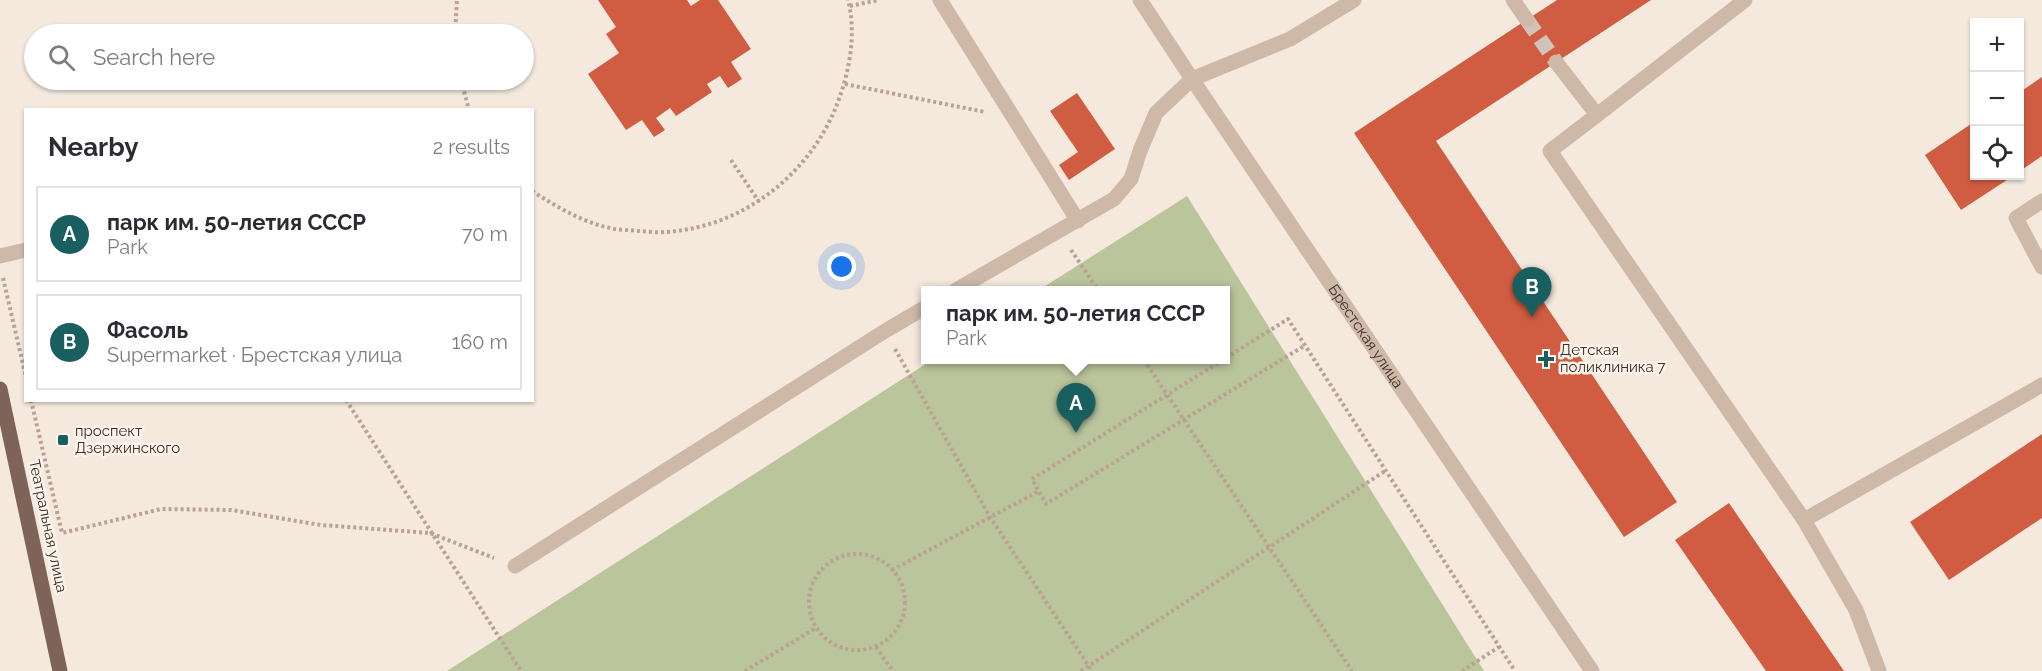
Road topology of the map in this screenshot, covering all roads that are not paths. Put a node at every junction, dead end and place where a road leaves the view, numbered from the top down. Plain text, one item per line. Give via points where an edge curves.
1 (940, 0) edge
2 (1140, 0) edge
3 (1354, 0) edge
4 (1513, 0) edge
5 (1745, 0) edge
6 (1527, 20) tunnel mouth
7 (1557, 62) tunnel mouth
8 (1191, 79) junction
9 (1597, 115) junction
10 (2042, 201) edge
11 (1078, 221) junction
12 (24, 250) edge
13 (0, 256) edge
14 (2042, 267) edge
15 (965, 286) edge
16 (921, 311) edge
17 (2042, 385) edge
18 (0, 389) edge
19 (1804, 520) junction
20 (515, 566) road end
21 (60, 671) edge
22 (1592, 671) edge
23 (1879, 671) edge

1 - 11 street
2 - 8 street, Брестская улица
3 - 8 street via 1290,39
4 - 6 street
5 - 9 street
7 - 9 street
8 - 11 street via 1156,113 1131,179 1114,199
8 - 22 street, Брестская улица
9 - 19 street via 1550,151
10 - 14 street via 2016,218
11 - 15 street
12 - 13 street
16 - 20 street
17 - 19 street
18 - 21 main road, Театральная улица
19 - 23 street via 1856,610

